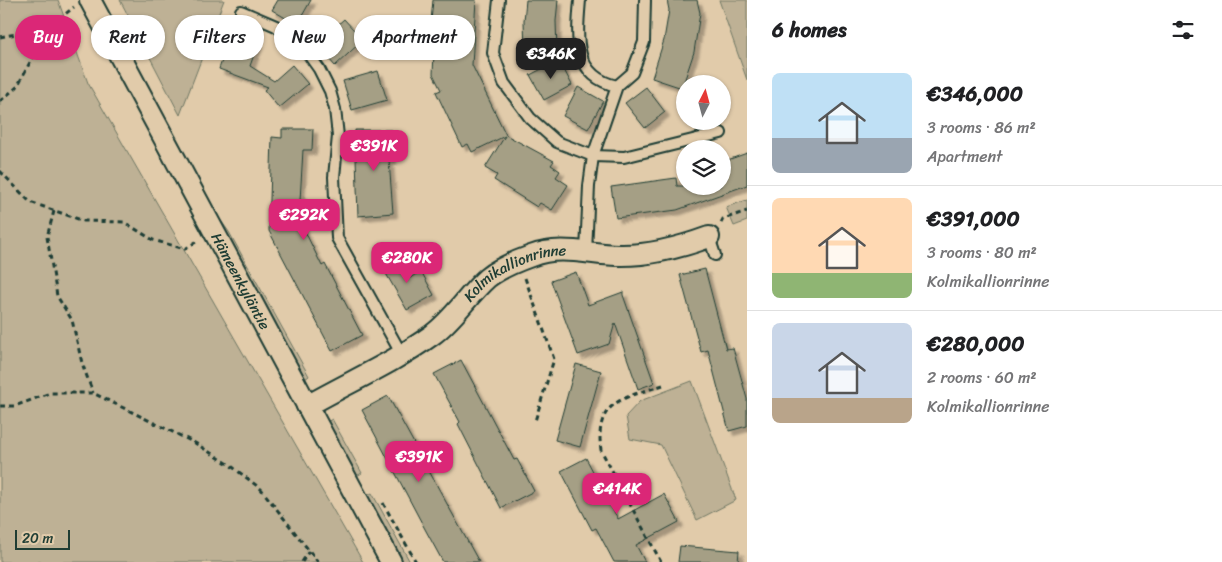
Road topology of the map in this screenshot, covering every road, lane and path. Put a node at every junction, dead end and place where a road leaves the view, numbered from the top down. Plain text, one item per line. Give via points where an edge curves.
1 (499, 0) edge
2 (580, 0) edge
3 (645, 0) edge
4 (83, 3) edge
5 (241, 11) dead end
6 (66, 15) edge
7 (15, 34) edge
8 (0, 37) edge
9 (31, 60) edge
10 (617, 86) junction
11 (0, 101) edge
12 (721, 133) dead end
13 (593, 156) junction
14 (0, 171) edge
15 (54, 211) junction
16 (747, 211) edge
17 (214, 232) junction
18 (712, 246) joint
19 (586, 252) junction
20 (519, 261) junction
21 (402, 355) junction
22 (663, 385) dead end
23 (93, 393) junction
24 (0, 406) edge
25 (307, 406) junction
26 (535, 421) dead end
27 (309, 551) junction
28 (302, 562) edge
29 (318, 562) edge
30 (391, 562) edge
31 (661, 562) edge

1 - 13 lane via 493,53 504,83 530,118 557,142
2 - 10 lane via 577,40 585,66 602,82
3 - 10 lane via 644,42 632,73
4 - 6 path
4 - 17 street, Hämeenkyläntie
5 - 21 lane via 276,26 304,48 330,92 338,136 334,177 338,238
7 - 8 path
9 - 11 path via 17,87
10 - 13 lane
12 - 13 lane via 624,157
13 - 19 lane
14 - 15 path via 30,202
15 - 17 path via 84,221 124,222 153,240 186,249
15 - 23 path via 47,236 57,296 72,320
16 - 18 path via 723,219
17 - 25 street, Hämeenkyläntie
18 - 19 street, Kolmikallionrinne via 639,254
19 - 20 street, Kolmikallionrinne via 556,249
20 - 21 street, Kolmikallionrinne via 488,277 454,317
20 - 26 path via 554,359
21 - 25 street, Kolmikallionrinne
22 - 31 path via 615,402 604,412 599,437 601,450
23 - 24 path via 50,393 15,406
23 - 27 path via 195,443 230,465 261,489
25 - 30 street, Hämeenkyläntie
27 - 28 path
27 - 29 path

